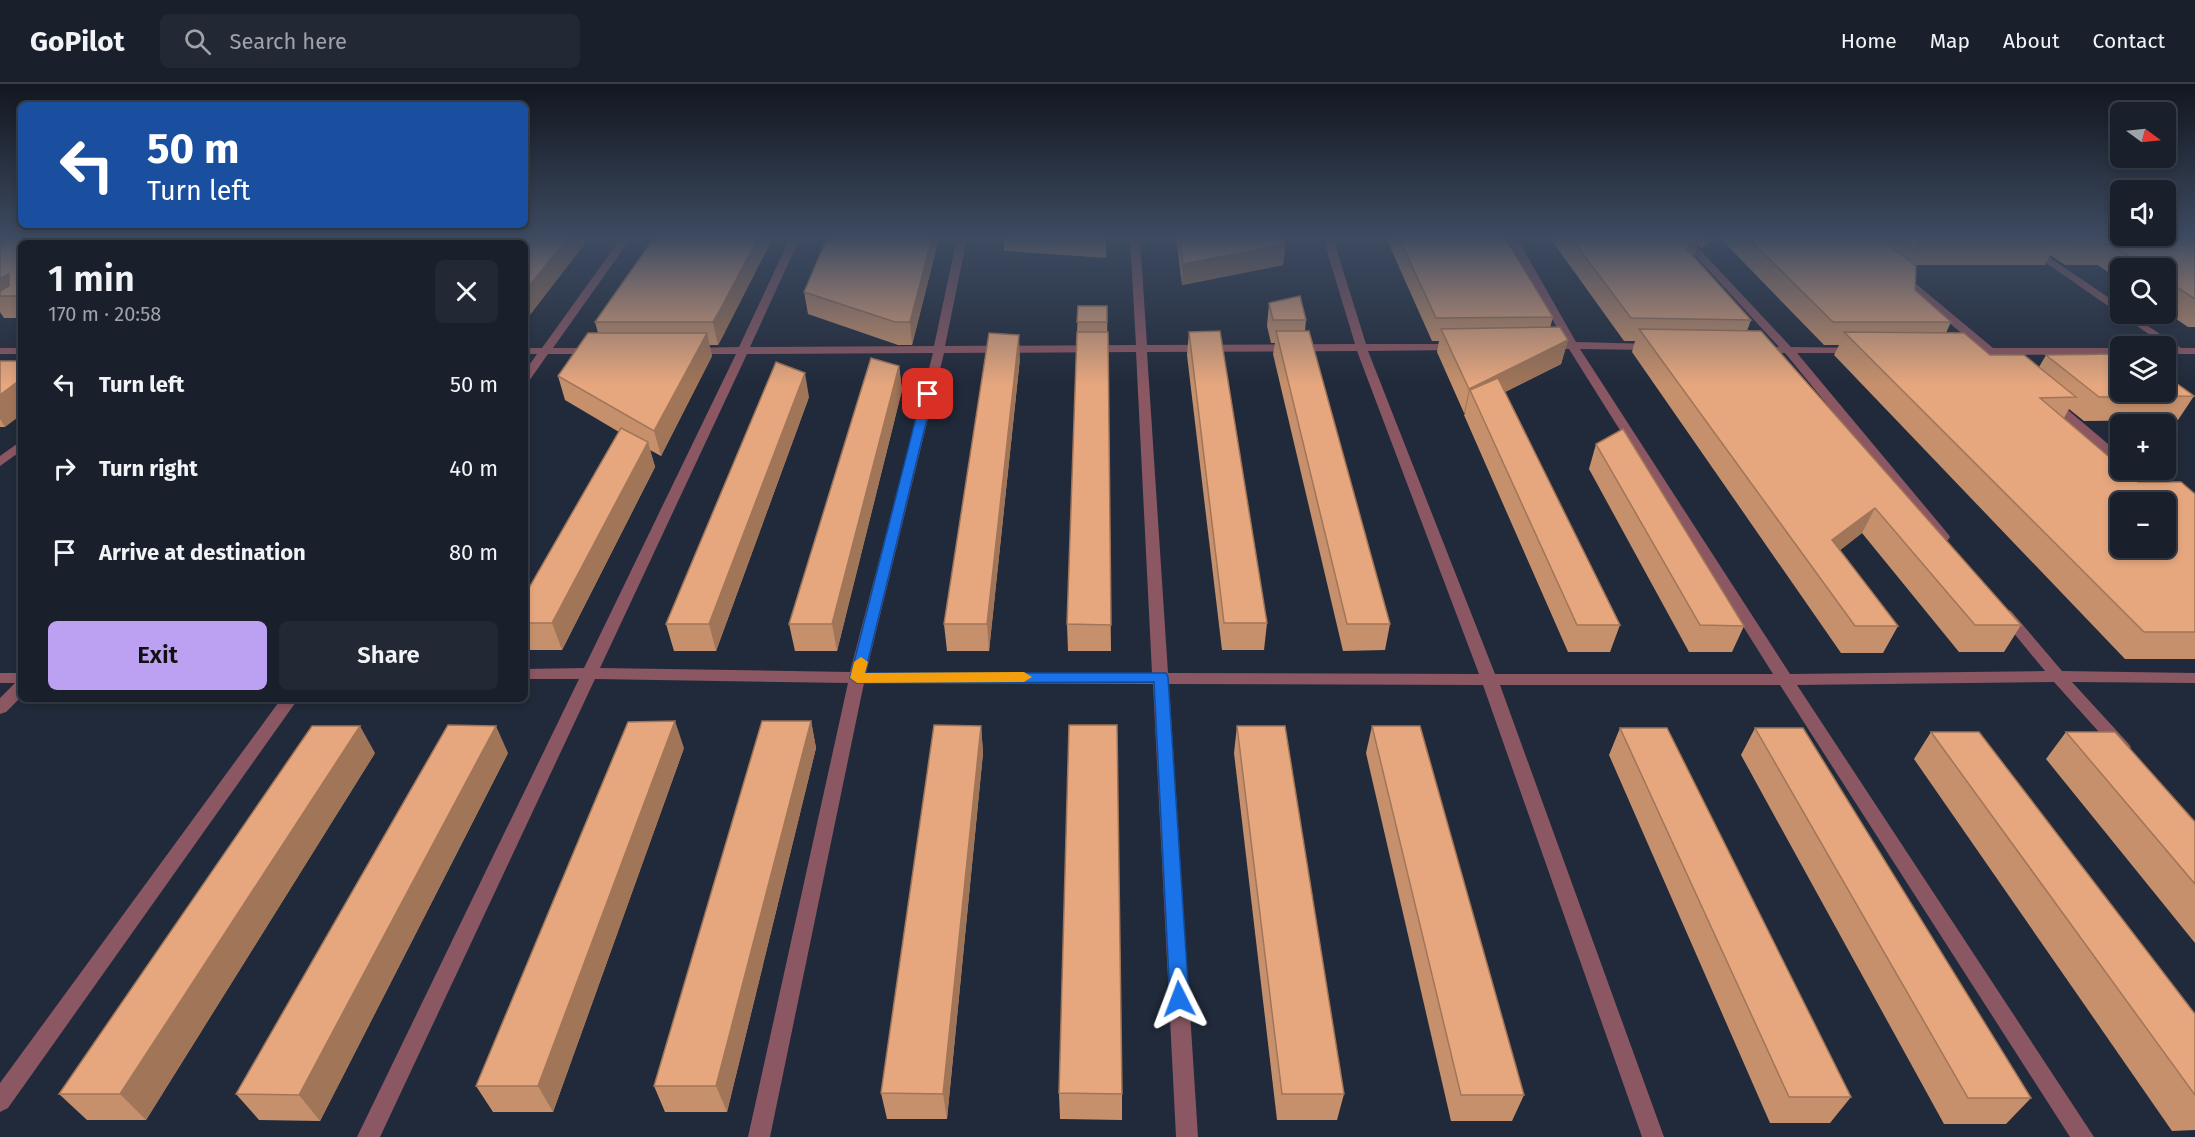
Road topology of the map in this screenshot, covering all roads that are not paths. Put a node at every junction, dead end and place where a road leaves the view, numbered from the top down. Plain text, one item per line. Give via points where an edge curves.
1 (591, 287) edge
2 (772, 287) edge
3 (952, 287) edge
4 (1138, 287) edge
5 (1343, 287) edge
6 (1540, 287) edge
7 (1730, 287) edge
8 (1915, 287) edge
9 (2086, 287) edge
10 (2110, 304) edge
11 (2137, 324) edge
12 (2153, 336) edge
13 (1537, 345) edge
14 (1572, 345) junction
15 (1467, 347) edge
16 (1668, 347) edge
17 (1362, 349) junction
18 (1740, 349) edge
19 (939, 350) junction
20 (1142, 350) junction
21 (1788, 350) junction
22 (0, 351) edge
23 (18, 351) edge
24 (528, 351) edge
25 (545, 351) junction
26 (604, 351) edge
27 (673, 351) edge
28 (743, 351) junction
29 (1871, 351) edge
30 (1954, 351) edge
31 (1990, 351) junction
32 (2110, 351) edge
33 (2176, 351) edge
34 (2195, 351) edge
35 (2007, 365) edge
36 (528, 375) edge
37 (2042, 395) edge
38 (18, 447) edge
39 (2110, 453) edge
40 (0, 462) edge
41 (2142, 480) edge
42 (2156, 492) edge
43 (1953, 550) edge
44 (1998, 604) edge
45 (589, 673) junction
46 (528, 674) edge
47 (2058, 676) junction
48 (1161, 677) junction
49 (0, 678) edge
50 (18, 678) edge
51 (857, 678) junction
52 (1489, 678) junction
53 (2195, 678) edge
54 (1785, 680) junction
55 (18, 690) edge
56 (288, 702) edge
57 (0, 708) edge
58 (2131, 756) edge
59 (0, 1101) edge
60 (368, 1137) edge
61 (759, 1137) edge
62 (1187, 1137) edge
63 (1653, 1137) edge
64 (2083, 1137) edge

1 - 25 street
2 - 28 street
3 - 19 street
4 - 20 street
5 - 17 street
6 - 14 street
7 - 21 street
8 - 31 street
9 - 10 street
11 - 12 street
13 - 14 street
14 - 16 street
14 - 54 street
15 - 17 street
17 - 20 street
17 - 52 street
18 - 21 street
19 - 20 street
19 - 28 street
19 - 51 street
20 - 48 street
21 - 29 street
21 - 43 street
22 - 23 street
24 - 25 street
25 - 26 street
25 - 36 street
27 - 28 street
28 - 45 street
30 - 31 street
31 - 32 street
31 - 35 street
33 - 34 street
37 - 39 street
38 - 40 street
41 - 42 street
44 - 47 street
45 - 46 street
45 - 51 street
45 - 60 street
47 - 53 street
47 - 54 street
47 - 58 street
48 - 51 street
48 - 52 street
48 - 62 street
49 - 50 street
51 - 61 street
52 - 54 street
52 - 63 street
54 - 64 street
55 - 57 street
56 - 59 street

